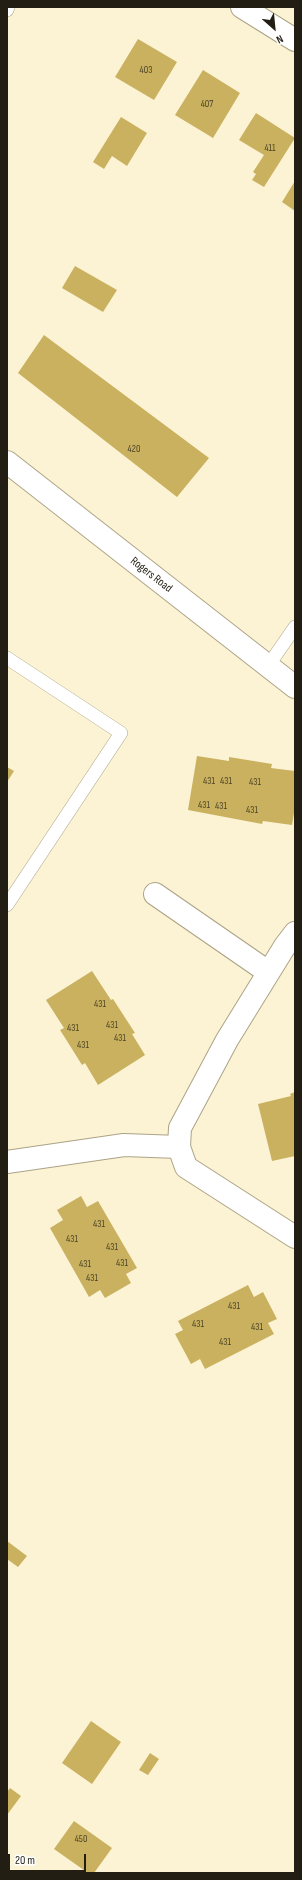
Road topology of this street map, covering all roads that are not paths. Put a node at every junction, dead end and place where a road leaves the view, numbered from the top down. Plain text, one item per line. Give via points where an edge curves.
1 (242, 7) edge
2 (295, 40) edge
3 (7, 462) edge
4 (295, 627) edge
5 (7, 658) edge
6 (268, 666) junction
7 (295, 687) edge
8 (155, 894) dead end
9 (7, 905) edge
10 (295, 933) edge
11 (268, 972) junction
12 (179, 1147) junction
13 (7, 1162) edge
14 (295, 1237) edge

1 - 2 street
3 - 6 street, Rogers Road
4 - 6 lane
5 - 9 lane via 121,733
6 - 7 street, Rogers Road
8 - 11 street
10 - 11 street
11 - 12 street via 227,1040 180,1128
12 - 13 street via 124,1145
12 - 14 street via 186,1167

